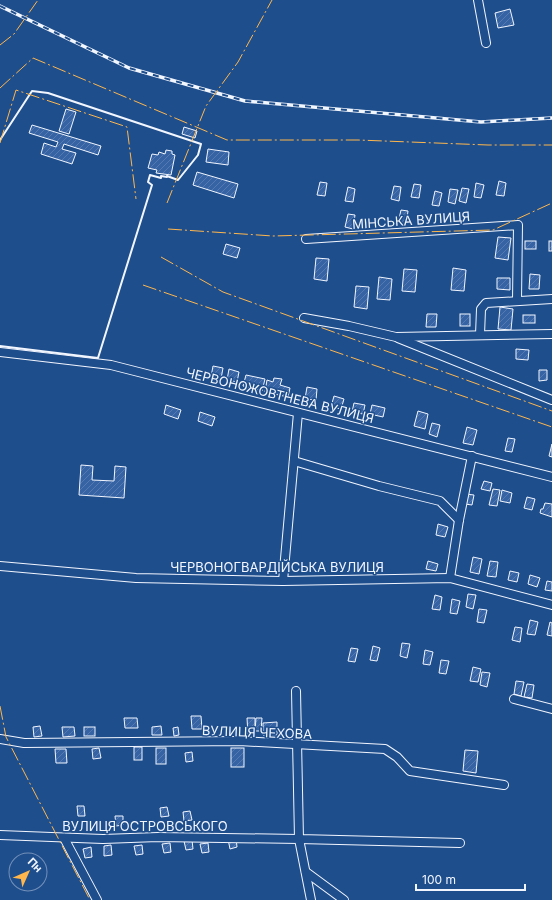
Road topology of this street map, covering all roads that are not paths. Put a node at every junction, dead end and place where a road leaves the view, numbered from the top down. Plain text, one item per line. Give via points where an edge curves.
1 (478, 0) edge
2 (486, 43) dead end
3 (306, 239) dead end
4 (552, 299) edge
5 (518, 300) junction
6 (304, 318) dead end
7 (480, 334) junction
8 (552, 334) edge
9 (396, 337) junction
10 (0, 352) edge
11 (552, 400) edge
12 (298, 413) junction
13 (472, 456) junction
14 (294, 460) junction
15 (552, 477) edge
16 (459, 520) junction
17 (0, 566) edge
18 (450, 578) junction
19 (283, 581) junction
20 (552, 605) edge
21 (296, 691) dead end
22 (514, 699) dead end
23 (552, 709) edge
24 (0, 739) edge
25 (297, 745) junction
26 (504, 785) dead end
27 (0, 835) edge
28 (64, 838) junction
29 (295, 838) junction
30 (460, 843) dead end
31 (306, 872) junction
32 (97, 900) edge
33 (311, 900) edge
34 (344, 900) edge

1 - 2 street
3 - 5 street, МІНСЬКА ВУЛИЦЯ via 518,225
4 - 5 street
5 - 7 street via 486,303 480,309
6 - 9 street
7 - 8 street
7 - 9 street
9 - 11 street
10 - 12 street, ЧЕРВОНОЖОВТНЕВА ВУЛИЦЯ via 111,365
12 - 13 street, ЧЕРВОНОЖОВТНЕВА ВУЛИЦЯ
12 - 14 street
13 - 15 street, ЧЕРВОНОЖОВТНЕВА ВУЛИЦЯ
13 - 16 street
14 - 16 street via 379,486 440,501
14 - 19 street
16 - 18 street
17 - 19 street, ЧЕРВОНОГВАРДІЙСЬКА ВУЛИЦЯ via 136,578
18 - 19 street, ЧЕРВОНОГВАРДІЙСЬКА ВУЛИЦЯ
18 - 20 street, ЧЕРВОНОГВАРДІЙСЬКА ВУЛИЦЯ
21 - 25 street
22 - 23 street
24 - 25 street, ВУЛИЦЯ ЧЕХОВА via 24,744 239,742
25 - 26 street, ВУЛИЦЯ ЧЕХОВА via 385,749 410,771
25 - 29 street
27 - 28 street, ВУЛИЦЯ ОСТРОВСЬКОГО
28 - 29 street, ВУЛИЦЯ ОСТРОВСЬКОГО
28 - 32 street
29 - 30 street, ВУЛИЦЯ ОСТРОВСЬКОГО
29 - 31 street
31 - 33 street
31 - 34 street

